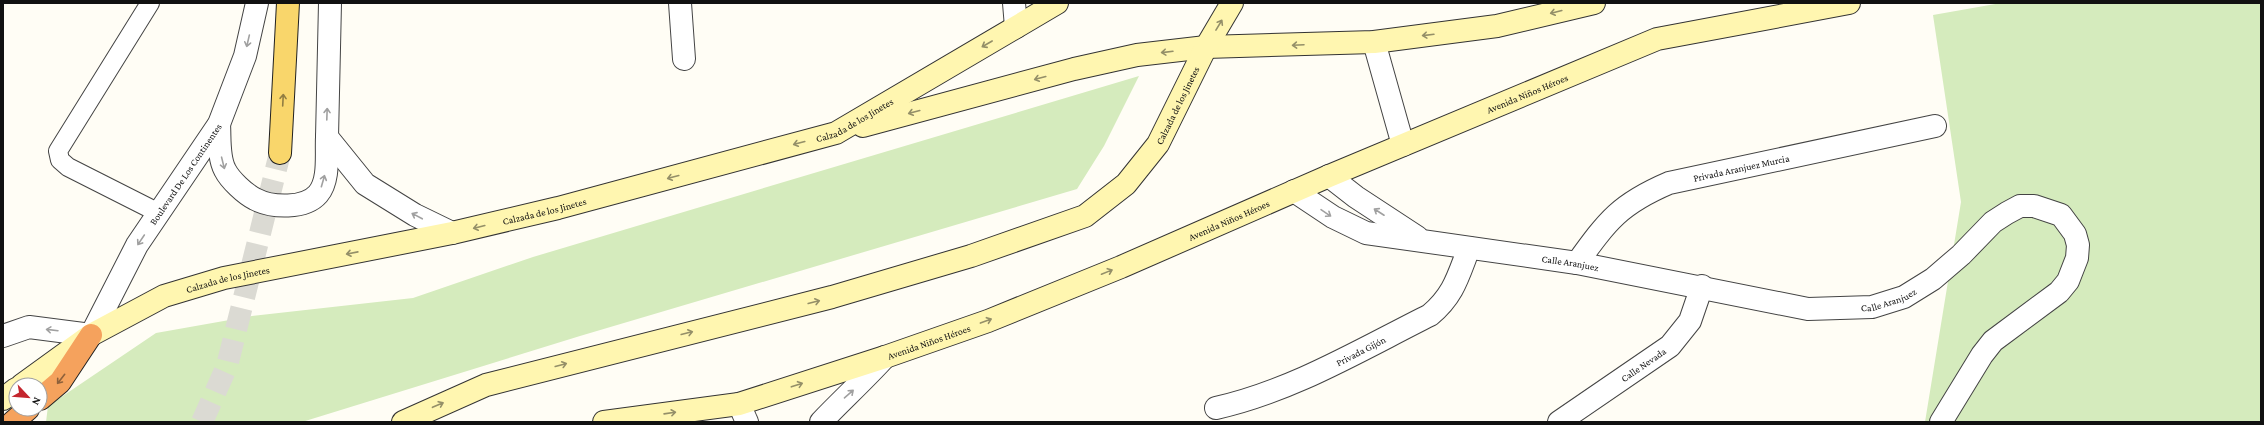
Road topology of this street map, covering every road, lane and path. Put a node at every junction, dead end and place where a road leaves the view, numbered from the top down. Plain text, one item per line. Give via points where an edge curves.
1 (150, 3) edge
2 (257, 3) edge
3 (288, 3) edge
4 (330, 3) edge
5 (680, 3) edge
6 (1014, 3) edge
7 (1057, 3) edge
8 (1232, 3) edge
9 (1594, 3) edge
10 (1849, 3) edge
11 (1016, 27) junction
12 (1374, 42) junction
13 (1206, 47) junction
14 (684, 59) dead end
15 (219, 124) junction
16 (1936, 126) dead end
17 (836, 133) junction
18 (327, 137) junction
19 (1403, 146) junction
20 (280, 153) tunnel mouth
21 (1329, 176) junction
22 (1294, 191) junction
23 (159, 213) junction
24 (452, 233) junction
25 (1424, 240) junction
26 (1469, 248) junction
27 (1577, 263) junction
28 (1702, 286) junction
29 (91, 335) junction
30 (3, 336) edge
31 (884, 357) junction
32 (33, 377) edge
33 (48, 392) edge
34 (1216, 408) dead end
35 (743, 413) edge
36 (403, 422) edge
37 (604, 422) edge
38 (821, 422) edge
39 (1559, 422) edge
40 (1941, 422) edge

1 - 23 lane via 58,151 60,160 68,167
2 -> 15 street, Boulevard De Los Continentes via 245,56
20 -> 3 main road
18 -> 4 street
5 - 14 street
6 - 11 street
7 - 11 main road, Calzada de los Jinetes
13 -> 8 main road, Calzada de los Jinetes
9 -> 12 main road via 1497,26
10 - 19 main road, Avenida Niños Héroes via 1657,39
11 -> 17 main road, Calzada de los Jinetes
12 -> 13 main road
12 - 19 street
13 -> 17 main road via 1137,55 1074,69
36 -> 13 main road, Calzada de los Jinetes via 486,384 832,297 971,256 1085,216 1126,184 1158,144
15 -> 18 street via 220,152 224,169 255,199 273,205 306,202 318,194 325,180
15 - 23 street, Boulevard De Los Continentes
16 - 27 street, Privada Aranjuez Murcia via 1670,183 1641,195 1618,211
17 -> 24 main road, Calzada de los Jinetes via 558,208
24 -> 18 street via 415,215 365,184
19 - 21 main road, Avenida Niños Héroes
21 - 22 main road, Avenida Niños Héroes
25 -> 21 street, Calle Aranjuez via 1356,198
22 -> 25 street, Calle Aranjuez via 1333,217 1366,233
31 -> 22 main road, Avenida Niños Héroes via 988,320
23 -> 29 street, Boulevard De Los Continentes via 137,245
24 -> 29 main road, Calzada de los Jinetes via 224,278 164,296
25 - 26 street, Calle Aranjuez
26 - 27 street, Calle Aranjuez
26 - 34 street, Privada Gijón via 1454,287 1444,303 1430,315 1297,382 1248,401
27 - 28 street, Calle Aranjuez
28 - 39 street, Calle Nevada via 1690,321 1670,346
28 - 40 street, Calle Aranjuez via 1808,309 1872,307 1904,297 1933,279 1993,222 2020,206 2034,206 2061,215 2075,234 2078,245 2077,258 2068,281 2059,292 1993,341
29 -> 30 street via 29,327
29 - 32 main road, Calzada de los Jinetes
29 -> 33 highway via 60,382
35 -> 31 main road, Avenida Niños Héroes
38 -> 31 street via 838,403 859,386
37 -> 35 main road, Avenida Niños Héroes

